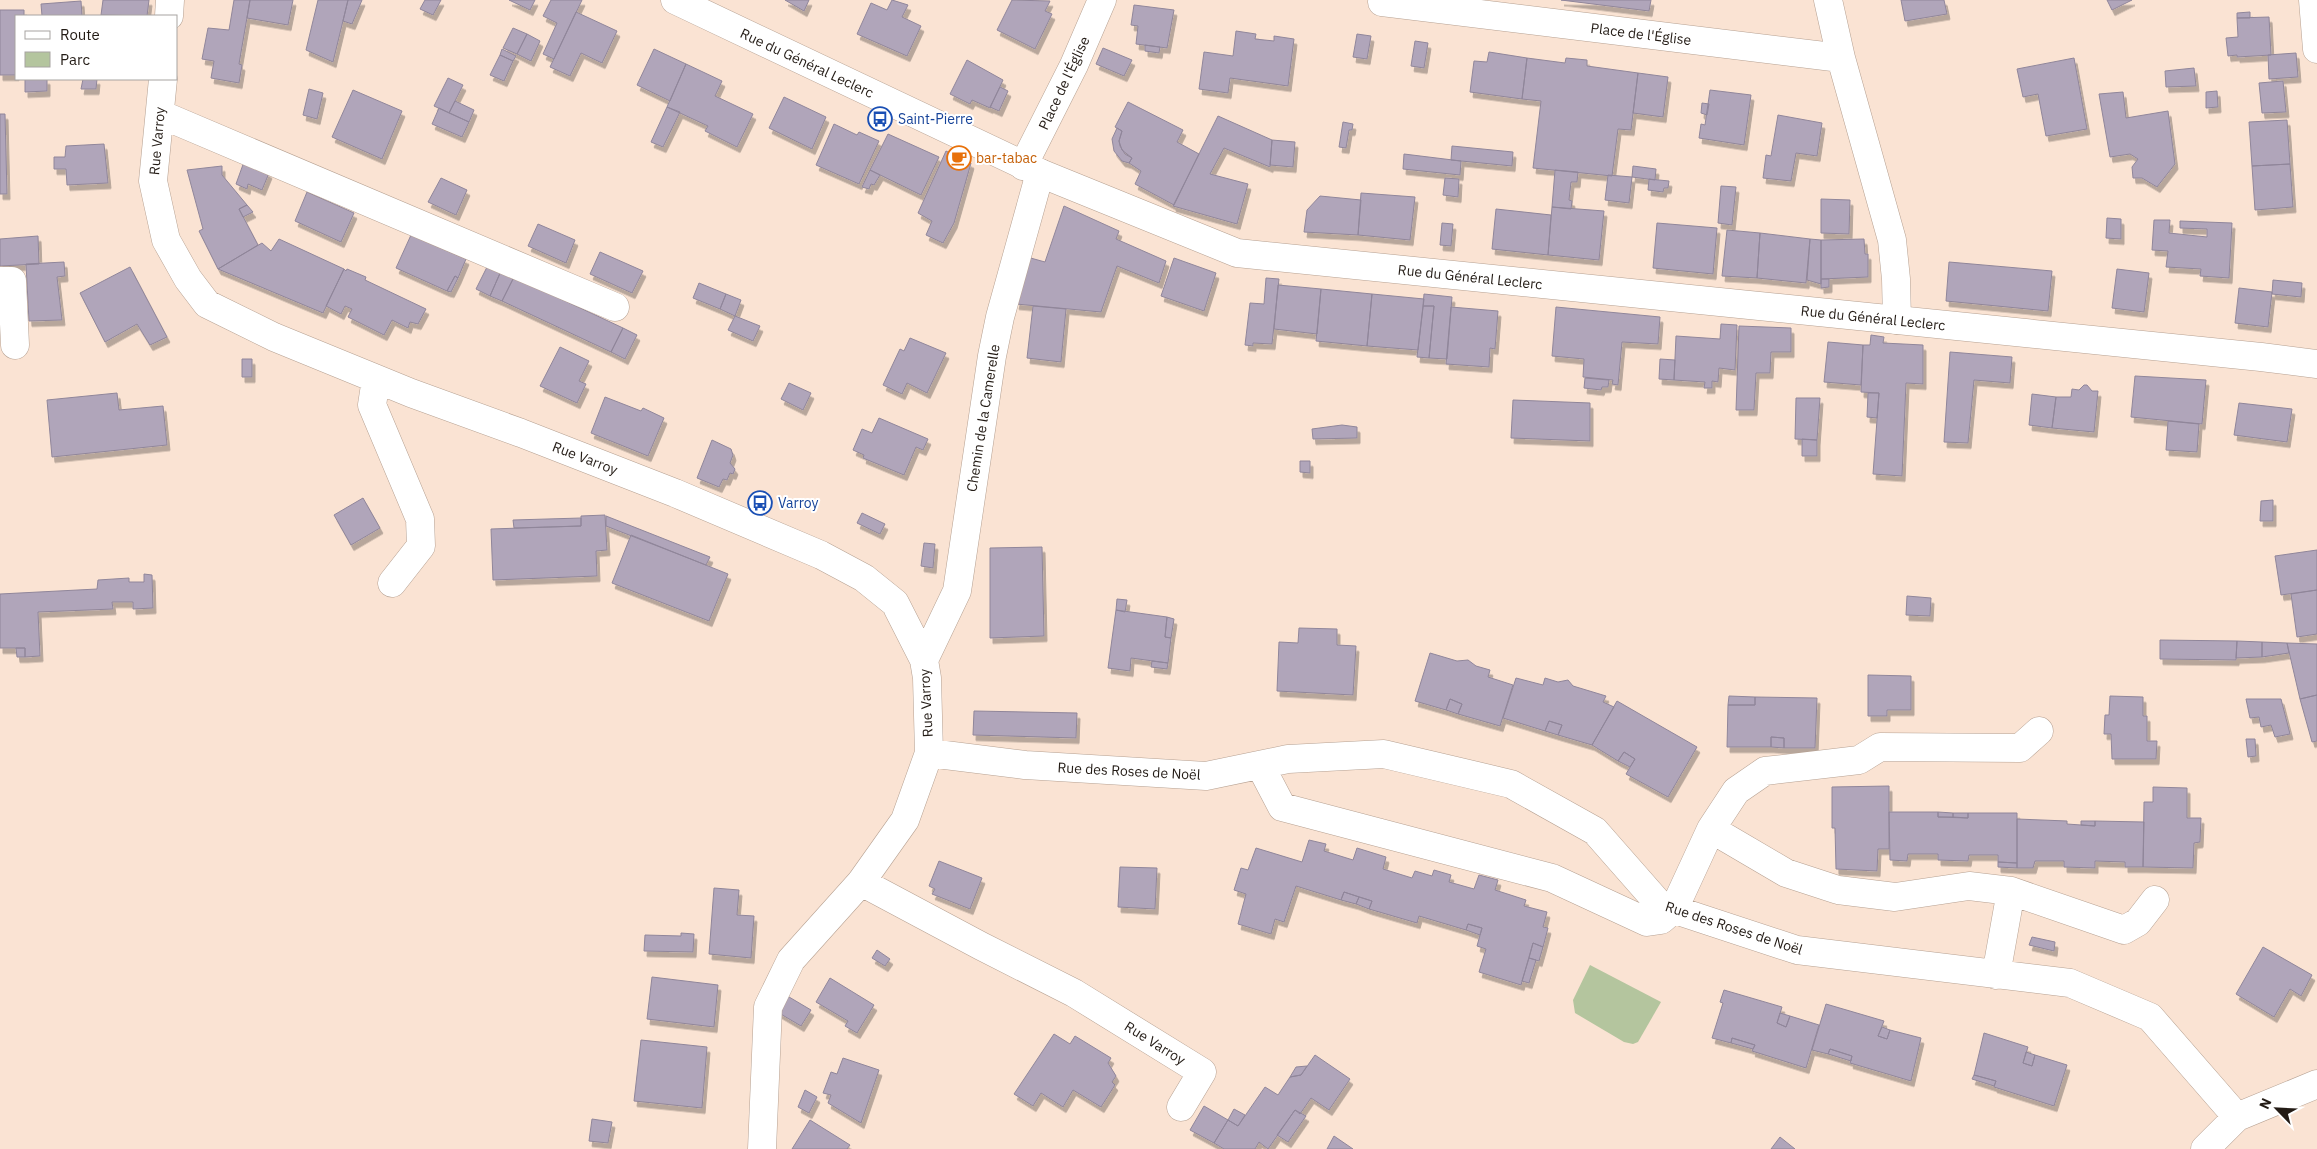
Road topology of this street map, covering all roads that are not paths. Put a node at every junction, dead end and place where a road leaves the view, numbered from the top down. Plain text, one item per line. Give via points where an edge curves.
1 (170, 0) edge
2 (675, 0) edge
3 (1102, 0) edge
4 (1828, 0) edge
5 (2312, 0) edge
6 (1377, 1) edge
7 (169, 15) edge
8 (2317, 49) edge
9 (1840, 58) junction
10 (163, 80) edge
11 (160, 114) junction
12 (1031, 170) junction
13 (0, 281) edge
14 (615, 307) dead end
15 (1897, 320) junction
16 (15, 345) dead end
17 (2317, 364) edge
18 (376, 379) junction
19 (392, 583) dead end
20 (924, 660) junction
21 (2039, 731) dead end
22 (929, 753) junction
23 (1260, 765) junction
24 (1711, 829) junction
25 (861, 882) junction
26 (2011, 891) junction
27 (2154, 900) dead end
28 (1674, 909) junction
29 (1996, 975) junction
30 (2315, 1090) edge
31 (1181, 1107) dead end
32 (2237, 1117) junction
33 (762, 1149) edge
34 (2205, 1149) edge

1 - 7 street
2 - 12 street, Rue du Général Leclerc
3 - 12 street, Place de l'Église
4 - 9 street
5 - 8 street
6 - 9 street, Place de l'Église
9 - 15 street via 1892,240
10 - 11 street, Rue Varroy
11 - 14 street
11 - 18 street, Rue Varroy via 153,181 166,240 188,279 208,304 274,337
12 - 15 street, Rue du Général Leclerc via 1238,253
12 - 20 street, Chemin de la Camerelle via 992,356 957,591
13 - 16 street via 12,282
15 - 17 street, Rue du Général Leclerc
18 - 19 street via 372,405 420,519 421,546
18 - 20 street, Rue Varroy via 675,493 821,555 864,578 895,603
20 - 22 street, Rue Varroy
21 - 24 street via 2020,748 1880,747 1858,760 1765,772 1736,791
22 - 23 street, Rue des Roses de Noël via 1025,765 1206,776
22 - 25 street, Rue Varroy via 905,820
23 - 28 street via 1282,807 1552,878 1647,922 1661,920
23 - 28 street, Rue des Roses de Noël via 1288,759 1384,754 1510,784 1595,831 1660,905
24 - 26 street via 1786,873 1838,890 1896,897 1969,886
24 - 28 street
25 - 31 street, Rue Varroy via 1074,993 1202,1072
25 - 33 street, Rue Varroy via 791,960 768,1007
26 - 27 street via 2124,930 2138,922
26 - 29 street
28 - 29 street, Rue des Roses de Noël via 1797,950
29 - 32 street, Rue des Roses de Noël via 2070,983 2150,1017
30 - 32 street
32 - 34 street

